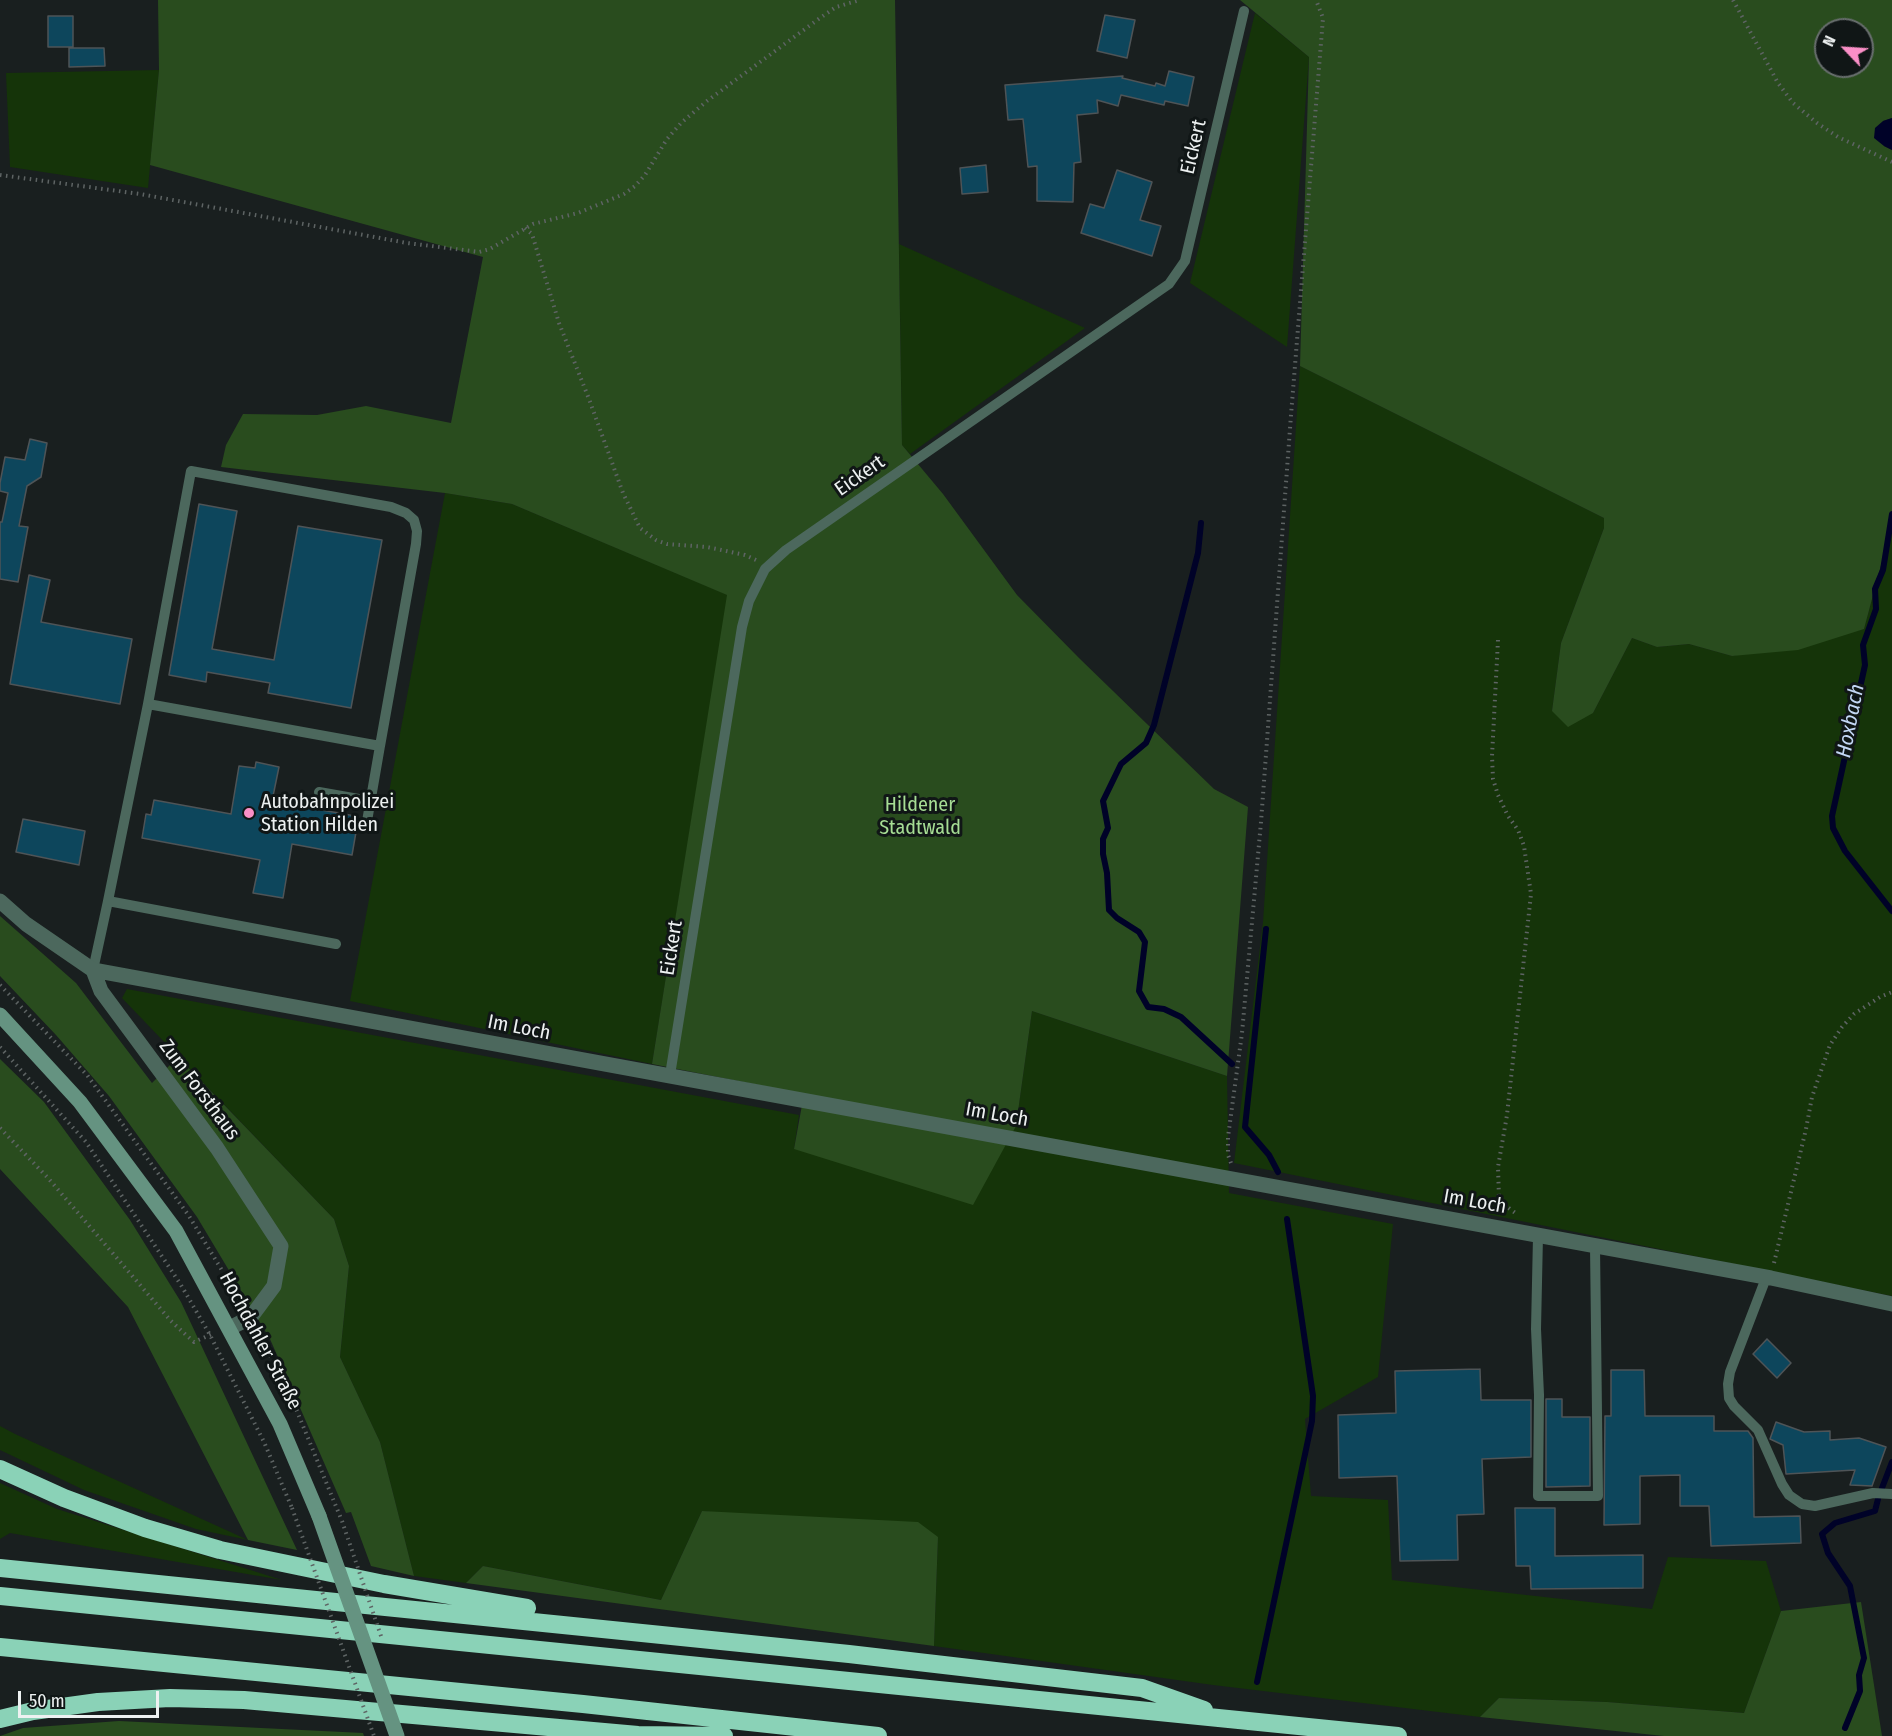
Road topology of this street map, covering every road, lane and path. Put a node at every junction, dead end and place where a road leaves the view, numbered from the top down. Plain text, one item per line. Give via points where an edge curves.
1 (860, 0) edge
2 (1316, 0) edge
3 (1734, 0) edge
4 (1244, 11) dead end
5 (1892, 162) edge
6 (0, 175) edge
7 (525, 228) junction
8 (765, 569) junction
9 (1498, 640) dead end
10 (148, 704) junction
11 (380, 746) junction
12 (319, 792) dead end
13 (370, 801) junction
14 (366, 827) dead end
15 (0, 901) edge
16 (108, 902) junction
17 (336, 944) dead end
18 (93, 970) junction
19 (1892, 992) edge
20 (0, 1015) edge
21 (0, 1047) edge
22 (670, 1076) junction
23 (0, 1128) edge
24 (1232, 1165) dead end
25 (1539, 1236) junction
26 (1595, 1246) junction
27 (1768, 1278) junction
28 (1892, 1304) edge
29 (250, 1317) junction
30 (230, 1328) junction
31 (210, 1335) junction
32 (0, 1469) edge
33 (1892, 1494) edge
34 (0, 1568) edge
35 (0, 1596) edge
36 (675, 1635) junction
37 (385, 1645) dead end
38 (0, 1647) edge
39 (0, 1719) edge
40 (1234, 1720) junction
41 (374, 1736) edge
42 (397, 1736) edge
43 (724, 1736) edge
44 (878, 1736) edge
45 (1398, 1736) edge

1 - 7 path via 828,13 707,101 681,123 645,174 624,194 578,213
2 - 24 path via 1323,18 1261,822 1242,1033 1228,1137
3 - 5 path via 1793,104 1838,137
4 - 8 lane, Eickert via 1185,261 1169,284 786,550
6 - 7 path via 140,194 407,243 479,252
7 - 8 path via 532,234 559,323 622,493 640,528 667,544 745,555
8 - 22 lane, Eickert via 749,601 742,627
9 - 25 path via 1493,779 1524,846 1532,894 1497,1186 1499,1198 1536,1228
10 - 11 lane
10 - 11 lane via 191,471 391,507 414,520 417,531
10 - 16 lane
11 - 13 lane
12 - 13 lane
13 - 14 lane
15 - 18 street
16 - 17 lane
16 - 18 lane
18 - 22 street, Im Loch
18 - 29 street, Zum Forsthaus via 101,991 217,1149 280,1246 274,1286
19 - 27 path via 1854,1014 1830,1046 1812,1097
20 - 30 main road, Hochdahler Straße via 80,1102 123,1158 176,1231
21 - 31 path via 86,1142
22 - 25 street, Im Loch
23 - 31 path via 171,1321 194,1342
25 - 26 street, Im Loch
25 - 26 lane via 1539,1496 1598,1496
26 - 27 street, Im Loch
27 - 28 street, Im Loch
27 - 33 lane via 1730,1371 1728,1398 1758,1430 1782,1484 1802,1504 1815,1506 1873,1493
29 - 30 street, Zum Forsthaus
29 - 37 path, bridge via 292,1399 342,1521
30 - 31 path
30 - 42 main road, Hochdahler Straße, bridge via 280,1424 319,1516
31 - 41 path, bridge via 292,1508
32 - 36 highway via 74,1502 220,1550 384,1584 601,1618
34 - 36 highway
35 - 40 highway
36 - 40 highway via 1142,1688
38 - 44 highway
39 - 43 highway via 98,1702 170,1698 244,1700 638,1735
40 - 45 highway

